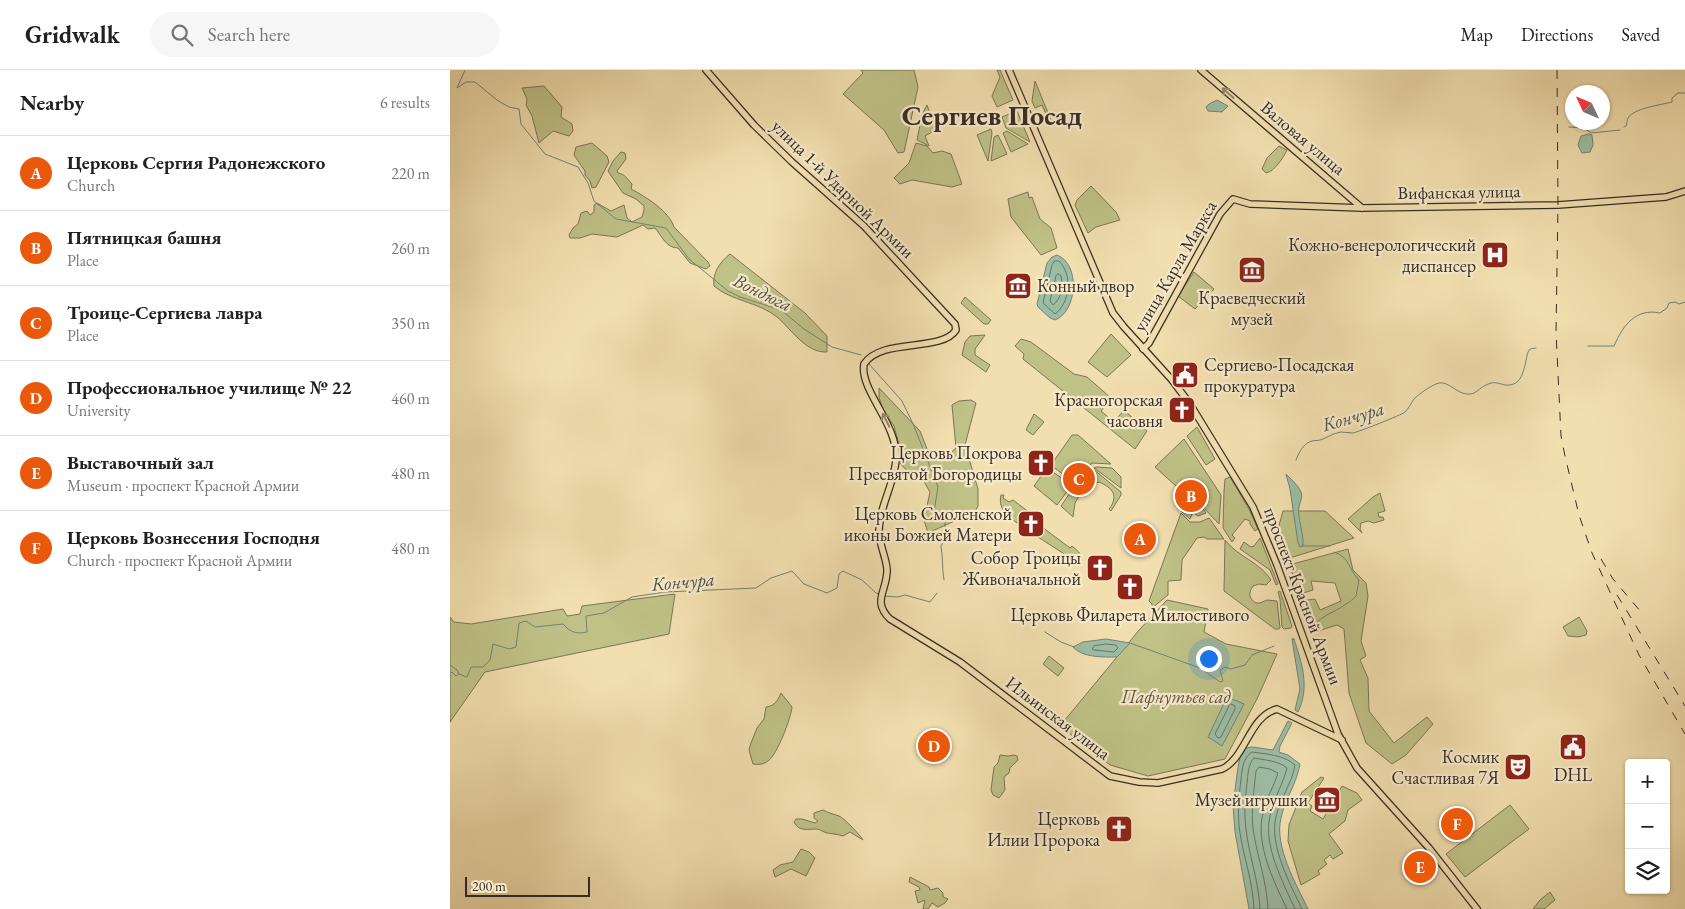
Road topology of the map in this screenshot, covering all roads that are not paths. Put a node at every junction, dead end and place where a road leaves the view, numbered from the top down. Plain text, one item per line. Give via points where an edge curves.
1 (706, 70) edge
2 (1009, 70) edge
3 (1201, 70) edge
4 (1685, 191) edge
5 (1232, 199) joint
6 (1362, 208) junction
7 (1142, 349) junction
8 (872, 355) joint
9 (1342, 740) junction
10 (1478, 909) edge

1 - 8 main road, улица 1-й Ударной Армии via 771,142 864,226 955,324 956,330 949,338
2 - 7 main road, проспект Красной Армии via 1113,313
6 -> 3 main road, Валовая улица
4 - 6 main road, Вифанская улица via 1666,197 1568,204
5 - 6 main road, Вифанская улица via 1250,204
5 - 7 main road, улица Карла Маркса via 1220,214
7 - 9 main road, проспект Красной Армии via 1190,404 1253,507
9 -> 8 main road, Ильинская улица via 1277,709 1267,712 1230,764 1222,769 1158,783 1110,776 960,662 890,619 883,612 880,599 887,569 879,531 896,450 892,432 864,377 864,364
9 - 10 main road, проспект Красной Армии via 1357,768 1429,848

